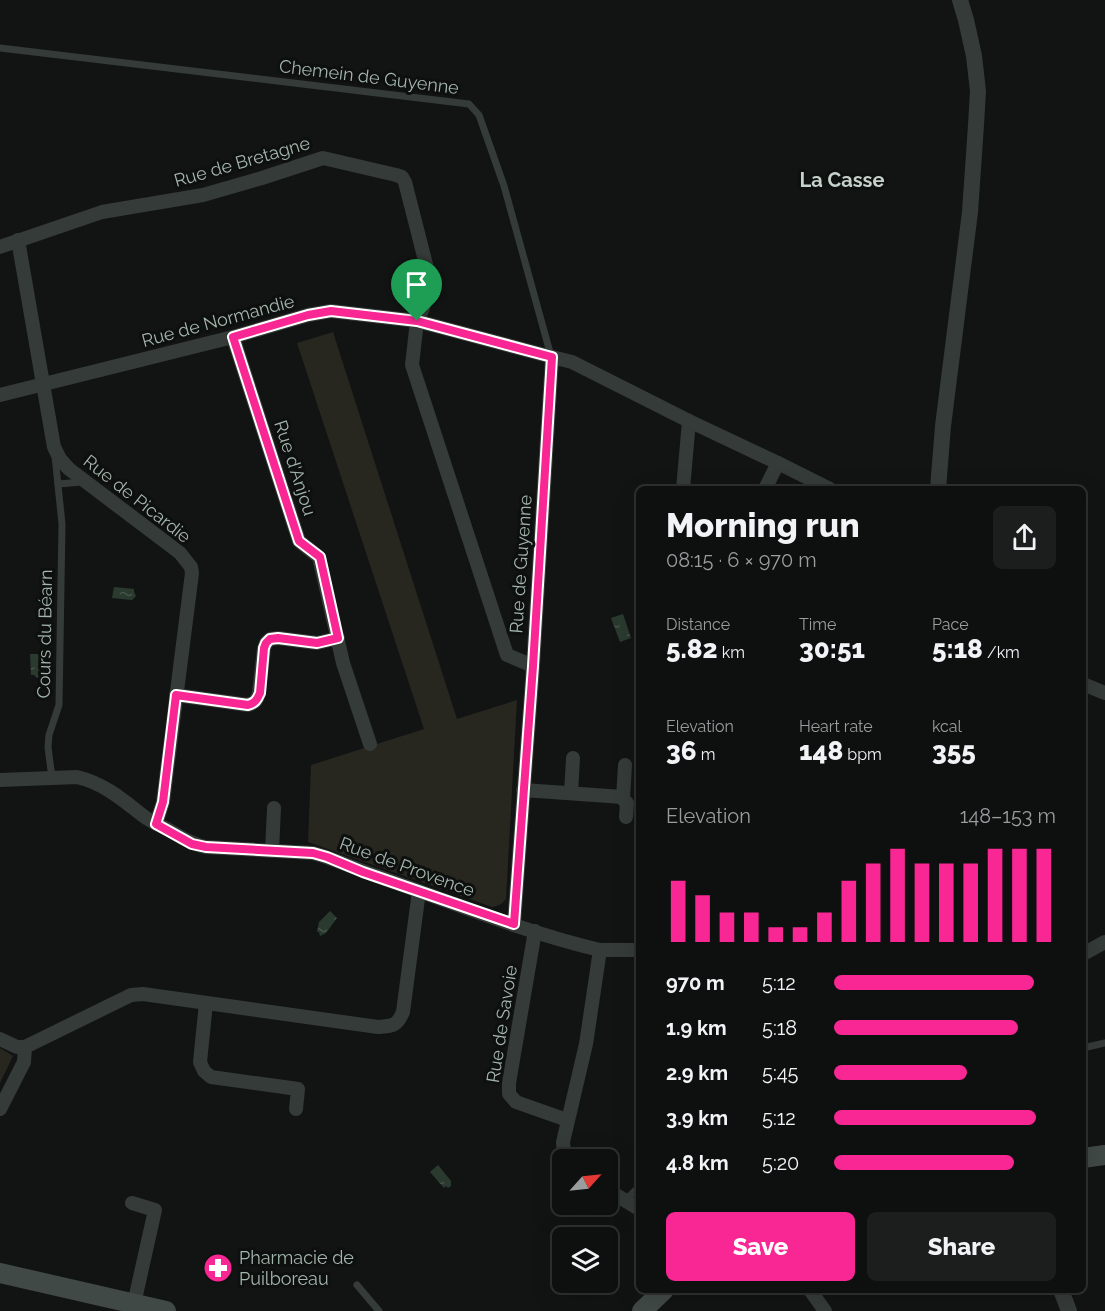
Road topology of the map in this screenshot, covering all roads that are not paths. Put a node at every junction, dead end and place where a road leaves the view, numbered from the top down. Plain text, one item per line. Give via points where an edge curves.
1 (960, 0) edge
2 (0, 48) edge
3 (18, 240) junction
4 (0, 247) edge
5 (417, 321) junction
6 (233, 337) junction
7 (552, 357) junction
8 (43, 385) junction
9 (0, 395) edge
10 (689, 421) junction
11 (54, 447) junction
12 (778, 463) junction
13 (85, 481) junction
14 (58, 484) junction
15 (683, 486) edge
16 (766, 486) edge
17 (824, 486) edge
18 (938, 486) edge
19 (338, 638) junction
20 (533, 666) junction
21 (1086, 685) edge
22 (1105, 693) edge
23 (176, 695) junction
24 (370, 744) dead end
25 (573, 758) dead end
26 (625, 765) dead end
27 (52, 778) junction
28 (0, 780) edge
29 (523, 790) junction
30 (571, 793) junction
31 (623, 797) junction
32 (274, 808) dead end
33 (626, 817) dead end
34 (156, 824) junction
35 (272, 851) junction
36 (419, 891) junction
37 (514, 924) junction
38 (535, 932) junction
39 (1105, 942) edge
40 (600, 950) junction
41 (636, 950) edge
42 (1086, 952) edge
43 (206, 1003) junction
44 (0, 1039) edge
45 (1105, 1043) edge
46 (24, 1047) junction
47 (1086, 1047) edge
48 (0, 1109) edge
49 (296, 1109) dead end
50 (567, 1120) junction
51 (564, 1149) edge
52 (1105, 1155) edge
53 (1086, 1158) edge
54 (636, 1190) edge
55 (618, 1196) edge
56 (625, 1200) junction
57 (132, 1203) dead end
58 (636, 1207) edge
59 (0, 1273) edge
60 (357, 1285) dead end
61 (661, 1293) edge
62 (812, 1293) edge
63 (1062, 1293) edge
64 (134, 1304) junction
65 (166, 1311) edge
66 (379, 1311) edge
67 (642, 1311) edge
68 (825, 1311) edge
69 (1069, 1311) edge

1 - 18 street via 978,91 970,212
2 - 7 lane, Chemein de Guyenne via 469,104 478,115 504,186
3 - 4 street, Rue de Bretagne
3 - 5 street, Rue de Bretagne via 102,212 203,195 323,158 396,175 405,182 430,280
3 - 8 street, Rue de Picardie
5 - 6 street, Rue de Normandie via 331,311
5 - 7 street, Rue de Normandie
5 - 20 street, Rue de Bretagne via 412,365 507,655
6 - 8 street, Rue de Normandie
6 - 19 street, Rue d'Anjou via 299,541 320,557
7 - 10 street via 572,362
7 - 20 street, Rue de Guyenne
8 - 9 street, Rue de Normandie
8 - 11 street, Rue de Picardie
10 - 12 street
10 - 15 street
11 - 13 street, Rue de Picardie via 69,469
11 - 14 lane, Cours du Béarn
12 - 16 street
12 - 17 street
13 - 14 lane
13 - 23 street, Rue de Picardie via 180,553 191,567
14 - 27 lane, Cours du Béarn via 62,525 59,705 49,735
19 - 23 street via 317,643 270,639 264,648 260,693 253,704
19 - 24 street, Rue d'Anjou
20 - 29 street, Rue de Guyenne
21 - 22 street
23 - 34 street, Rue de Picardie via 163,802
25 - 30 street
26 - 31 street
27 - 28 street, Rue de Provence
27 - 34 street, Rue de Provence via 77,777 101,785
29 - 30 street
29 - 37 street, Rue de Guyenne
30 - 31 street
31 - 33 street via 627,803
32 - 35 street
34 - 35 street, Rue de Provence via 199,845
35 - 36 street, Rue de Provence via 313,853
36 - 37 street, Rue de Provence
36 - 43 street via 403,1012 395,1024 378,1027
37 - 38 street, Rue de Provence
38 - 40 street, Rue de Provence
38 - 50 street, Rue de Savoie via 509,1094 516,1102
39 - 42 street
40 - 41 street, Rue de Provence
40 - 50 street via 586,1044
43 - 46 street via 130,995
43 - 49 street via 200,1062 204,1071 211,1077 298,1089
44 - 46 street
45 - 47 lane
46 - 48 street via 24,1062
50 - 51 street
52 - 53 main road
54 - 56 lane
55 - 56 street
56 - 58 street
57 - 64 street via 155,1210
59 - 64 main road
60 - 66 lane
61 - 67 main road
62 - 68 street
63 - 69 street
64 - 65 main road

